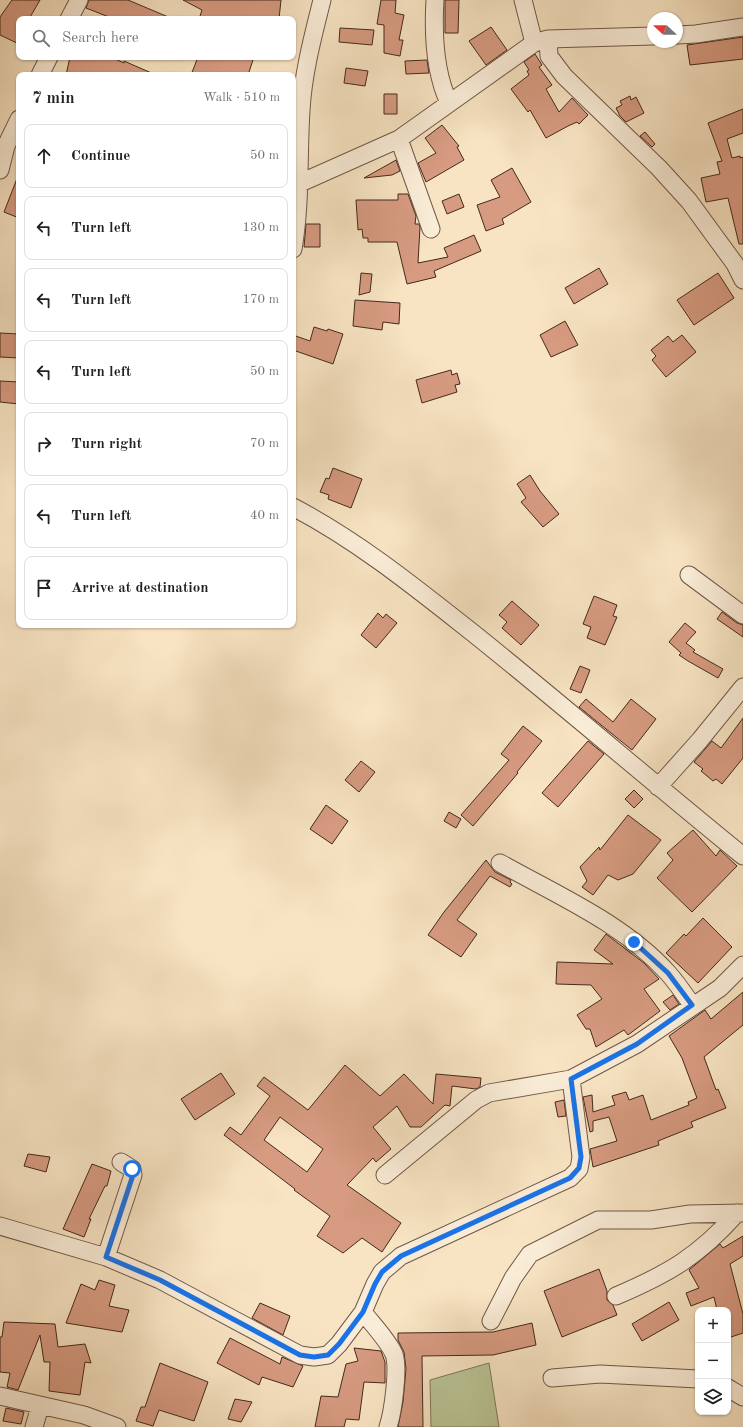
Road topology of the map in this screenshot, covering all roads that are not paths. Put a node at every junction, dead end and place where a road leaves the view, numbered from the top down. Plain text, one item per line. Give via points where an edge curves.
1 (79, 0) edge
2 (322, 0) edge
3 (435, 0) edge
4 (523, 0) edge
5 (71, 16) edge
6 (743, 27) edge
7 (683, 35) edge
8 (647, 36) edge
9 (541, 41) junction
10 (48, 60) edge
11 (42, 72) edge
12 (449, 103) junction
13 (16, 126) edge
14 (399, 139) junction
15 (8, 146) edge
16 (0, 170) edge
17 (296, 172) edge
18 (296, 184) edge
19 (296, 206) edge
20 (431, 229) dead end
21 (296, 232) edge
22 (743, 280) edge
23 (296, 508) edge
24 (689, 575) dead end
25 (743, 615) edge
26 (743, 687) edge
27 (658, 787) junction
28 (743, 856) edge
29 (500, 863) dead end
30 (743, 965) edge
31 (692, 1005) junction
32 (571, 1079) junction
33 (121, 1162) dead end
34 (385, 1175) dead end
35 (740, 1213) edge
36 (0, 1226) edge
37 (106, 1257) junction
38 (616, 1296) dead end
39 (363, 1312) junction
40 (491, 1321) dead end
41 (552, 1378) dead end
42 (695, 1379) edge
43 (731, 1390) edge
44 (0, 1396) edge
45 (743, 1397) edge
46 (40, 1406) junction
47 (34, 1427) edge
48 (117, 1427) edge
49 (388, 1427) edge

1 - 5 street
2 - 17 street via 310,45
3 - 12 street via 434,26 442,88
4 - 9 street
6 - 7 street
8 - 9 street
9 - 12 street
9 - 22 street via 564,76 659,168 689,201 735,264
10 - 11 street
12 - 14 street
13 - 15 street
14 - 18 street
14 - 20 street
15 - 16 street
19 - 21 street
23 - 27 street via 315,518 404,578 517,668
24 - 25 street
26 - 27 street
27 - 28 street
29 - 31 street via 600,919 634,942 668,973
30 - 31 street via 720,988
31 - 32 street via 637,1044
32 - 34 street via 489,1093 476,1100
32 - 39 street via 581,1157 579,1168 570,1178 401,1256 382,1272
33 - 37 street via 132,1169 133,1175
35 - 38 street via 715,1238 681,1264 650,1282
35 - 40 street via 690,1214 651,1220 598,1220 530,1254 513,1278
36 - 37 street
37 - 39 street via 160,1280 300,1355 328,1355
39 - 49 street via 386,1341 395,1360 392,1414
41 - 42 street via 600,1374
43 - 45 street
44 - 46 street
46 - 47 street
46 - 48 street via 84,1415

